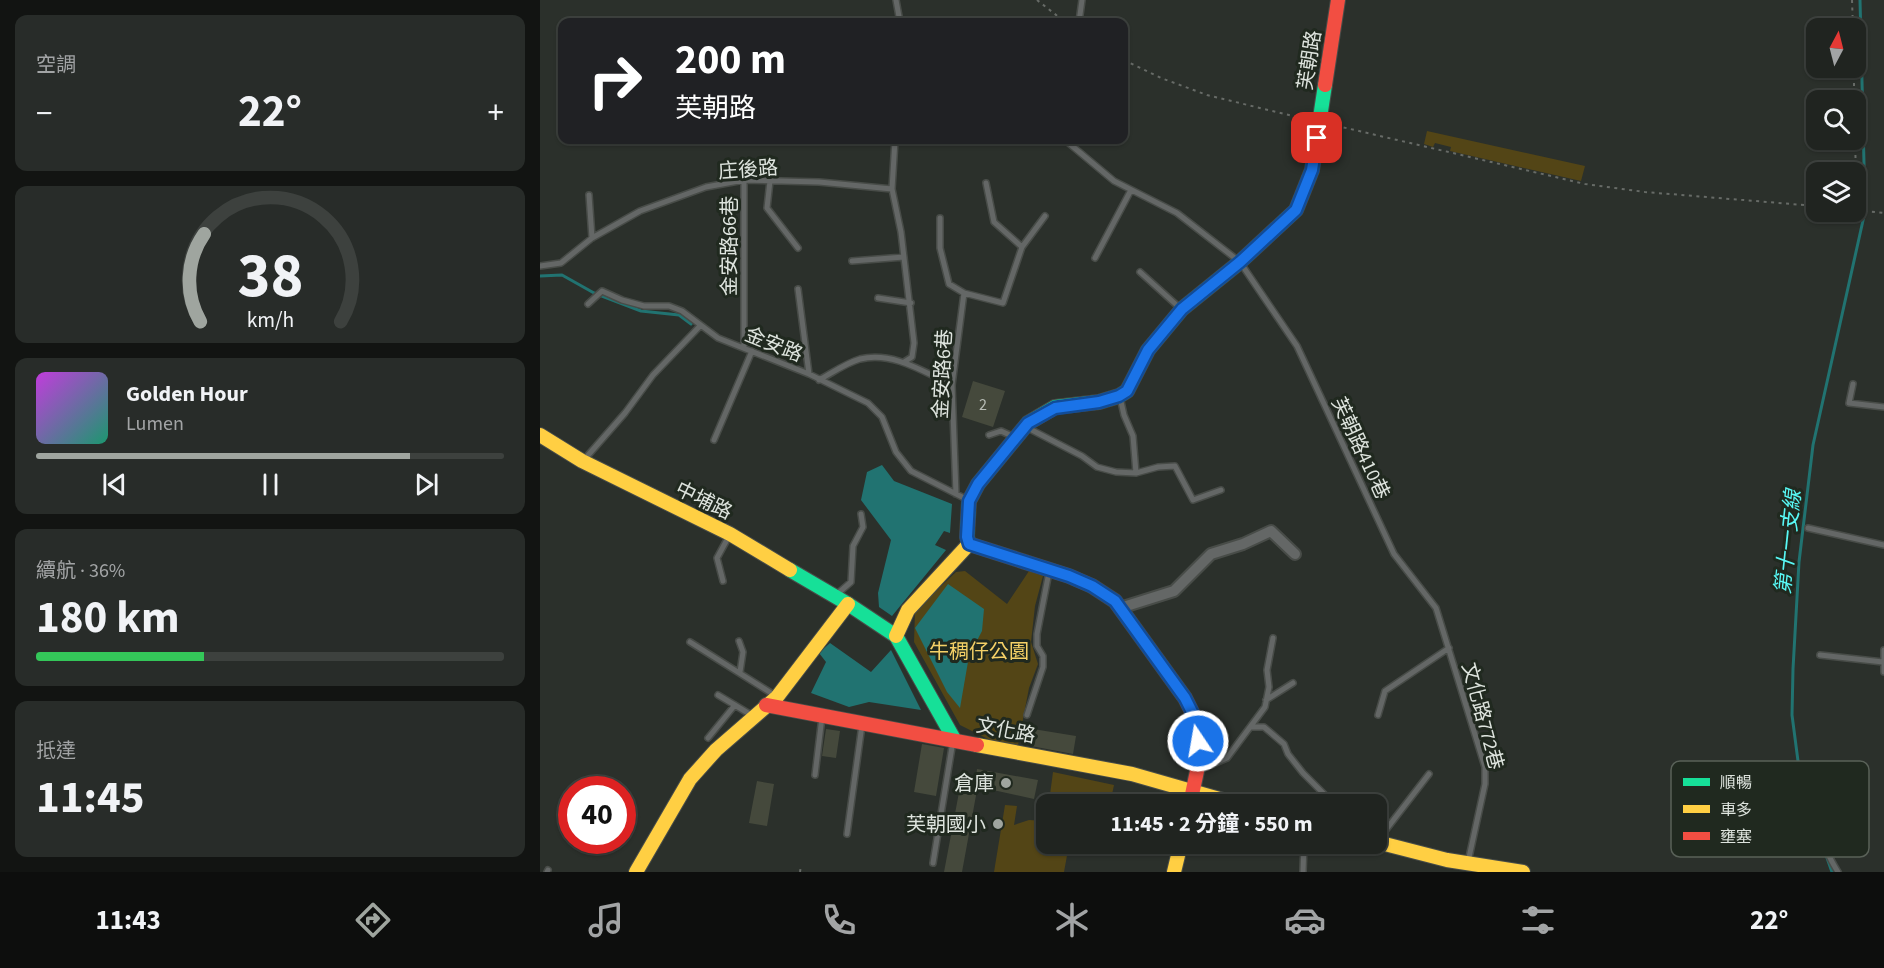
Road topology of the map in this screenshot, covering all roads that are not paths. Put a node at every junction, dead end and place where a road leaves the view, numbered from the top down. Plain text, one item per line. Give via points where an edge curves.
1 (896, 0) edge
2 (1082, 0) edge
3 (1338, 0) edge
4 (899, 18) edge
5 (1079, 18) edge
6 (895, 144) edge
7 (1071, 144) edge
8 (744, 180) junction
9 (770, 181) junction
10 (986, 183) dead end
11 (892, 189) junction
12 (1131, 190) junction
13 (589, 195) dead end
14 (1045, 216) dead end
15 (940, 218) dead end
16 (592, 238) junction
17 (1022, 247) junction
18 (798, 248) dead end
19 (904, 257) junction
20 (1095, 258) dead end
21 (852, 261) dead end
22 (1240, 262) junction
23 (540, 266) edge
24 (1140, 272) dead end
25 (798, 289) dead end
26 (964, 292) junction
27 (878, 298) dead end
28 (910, 303) junction
29 (588, 304) dead end
30 (1182, 309) junction
31 (700, 326) junction
32 (744, 347) junction
33 (752, 351) junction
34 (904, 362) junction
35 (809, 374) junction
36 (819, 380) junction
37 (1853, 384) dead end
38 (952, 385) junction
39 (1119, 396) junction
40 (1884, 407) edge
41 (1020, 432) junction
42 (540, 435) edge
43 (989, 435) dead end
44 (714, 440) dead end
45 (582, 462) junction
46 (1136, 473) junction
47 (1221, 490) dead end
48 (956, 494) junction
49 (969, 501) junction
50 (861, 514) dead end
51 (1808, 528) dead end
52 (730, 534) junction
53 (969, 544) junction
54 (1884, 545) edge
55 (1295, 554) dead end
56 (1049, 570) junction
57 (723, 581) dead end
58 (835, 597) junction
59 (848, 604) junction
60 (1120, 608) junction
61 (896, 636) junction
62 (1273, 638) dead end
63 (739, 641) dead end
64 (690, 642) dead end
65 (1449, 648) junction
66 (1884, 650) edge
67 (1820, 655) dead end
68 (1883, 662) edge
69 (740, 672) junction
70 (1884, 672) edge
71 (1293, 683) dead end
72 (718, 695) dead end
73 (1266, 700) junction
74 (771, 701) junction
75 (735, 705) junction
76 (1027, 715) dead end
77 (1378, 715) dead end
78 (822, 716) junction
79 (755, 717) junction
80 (862, 722) junction
81 (1251, 727) junction
82 (708, 738) dead end
83 (954, 739) junction
84 (1197, 771) junction
85 (1428, 774) dead end
86 (815, 775) dead end
87 (1182, 794) edge
88 (1193, 794) edge
89 (1324, 794) edge
90 (1387, 829) edge
91 (848, 834) dead end
92 (1387, 845) edge
93 (1178, 854) edge
94 (1304, 854) edge
95 (1829, 857) edge
96 (933, 863) dead end
97 (1468, 863) junction
98 (636, 872) edge
99 (1173, 872) edge
100 (1303, 872) edge
101 (1523, 872) edge
102 (1838, 872) edge

1 - 4 lane
2 - 5 lane
3 - 22 street, 芙朝路 via 1312,170 1296,210
6 - 11 lane
7 - 12 lane via 1100,171
8 - 9 lane, 庄後路
8 - 16 lane, 庄後路 via 706,187 640,211
8 - 32 lane, 金安路66巷
9 - 11 lane, 庄後路
9 - 18 lane via 767,208
10 - 17 lane via 994,222
11 - 19 lane
12 - 20 lane
12 - 22 lane via 1177,213
13 - 16 lane
14 - 17 lane
15 - 26 lane via 940,248 949,284
16 - 23 lane, 庄後路 via 561,263
17 - 26 lane via 1003,303
19 - 21 lane
19 - 28 lane
22 - 30 street, 芙朝路
22 - 65 lane, 芙朝路410巷 via 1297,346 1394,554 1436,608
24 - 30 lane
25 - 35 lane
26 - 38 lane, 金安路6巷
27 - 28 lane
28 - 34 lane via 914,343 912,357
29 - 31 lane, 金安路 via 602,291 644,306 669,306
30 - 39 street, 芙朝路 via 1148,350 1127,391
31 - 32 lane, 金安路 via 718,338
31 - 45 lane via 653,375
32 - 33 lane, 金安路
33 - 35 lane, 金安路
33 - 44 lane
34 - 36 lane via 881,357 860,360
34 - 38 lane
35 - 36 lane, 金安路
36 - 48 lane, 金安路 via 868,403 882,417 896,452 911,471
37 - 40 lane via 1849,403
38 - 48 lane, 金安路6巷
39 - 41 street via 1055,408
39 - 46 lane via 1133,436
41 - 43 lane
41 - 46 lane via 1082,456 1097,467
41 - 49 street
42 - 45 street, 中埔路
45 - 52 street, 中埔路
46 - 47 lane via 1175,466 1193,500
48 - 49 lane, 金安路
49 - 53 street
50 - 58 lane via 863,527 853,546 851,582
51 - 54 lane
52 - 57 lane via 717,558
52 - 58 street, 中埔路
53 - 56 street
53 - 61 street via 908,610
55 - 60 street via 1271,531 1211,554 1174,591
56 - 60 street via 1092,586
56 - 76 lane via 1037,634 1043,667
58 - 59 street, 中埔路
59 - 61 street, 中埔路
59 - 74 street
60 - 84 street via 1185,698 1195,718
61 - 83 street
62 - 73 lane
63 - 69 lane via 743,652
64 - 69 lane
65 - 77 lane via 1385,691
65 - 97 lane, 文化路772巷 via 1485,767
66 - 68 lane
67 - 68 lane
68 - 70 lane
69 - 74 lane
71 - 73 lane
72 - 75 lane
73 - 81 lane
74 - 78 street, 文化路
74 - 79 street
75 - 79 lane
75 - 82 lane
78 - 80 street, 文化路
78 - 86 lane
79 - 98 street via 716,750 690,779
80 - 83 street, 文化路
80 - 91 lane
81 - 84 lane via 1227,758
81 - 89 lane via 1264,727 1284,744 1288,754
83 - 87 street, 文化路 via 1132,774
83 - 96 lane
84 - 88 street
85 - 90 lane
92 - 97 street via 1448,864
93 - 99 street
94 - 100 lane
95 - 102 lane
97 - 101 street

